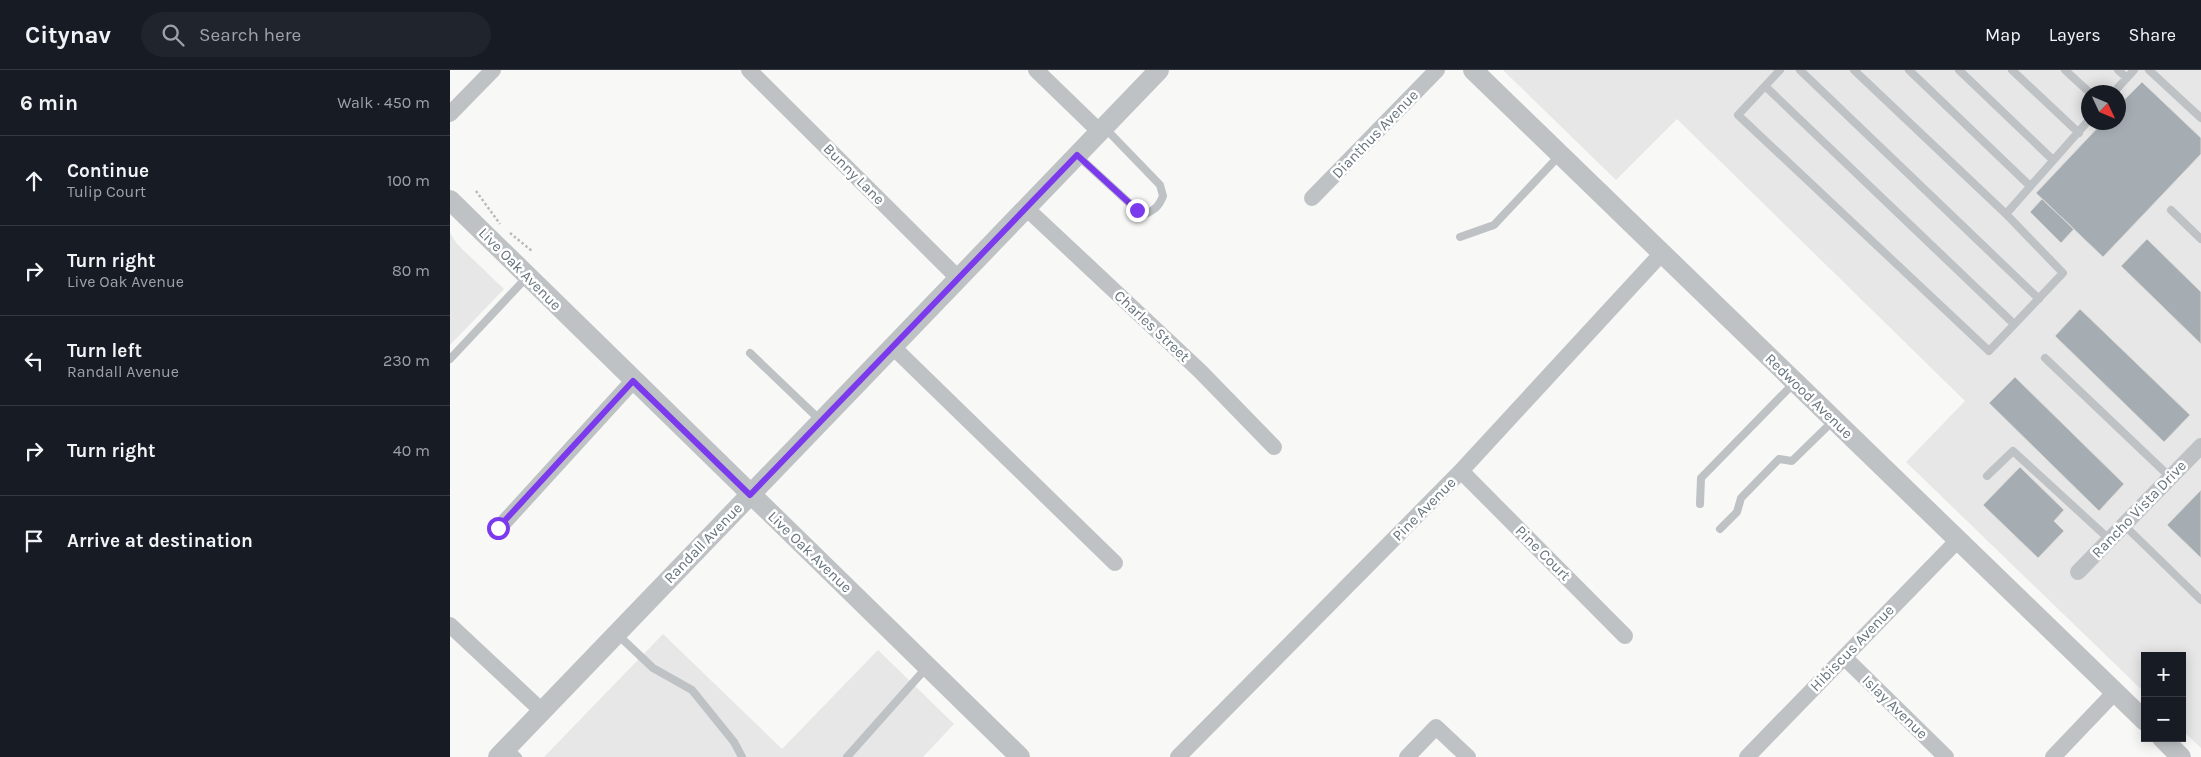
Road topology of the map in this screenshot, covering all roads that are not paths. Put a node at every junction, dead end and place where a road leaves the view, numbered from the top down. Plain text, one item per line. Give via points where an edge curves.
1 (749, 70) edge
2 (1036, 70) edge
3 (1159, 70) edge
4 (1437, 70) edge
5 (1474, 70) edge
6 (1780, 70) edge
7 (1800, 70) edge
8 (1854, 70) edge
9 (1909, 70) edge
10 (1959, 70) edge
11 (2012, 70) edge
12 (2065, 70) edge
13 (2118, 70) edge
14 (2134, 70) edge
15 (2149, 70) edge
16 (485, 72) edge
17 (2127, 78) junction
18 (2081, 85) edge
19 (2120, 85) edge
20 (1765, 86) junction
21 (450, 114) edge
22 (2201, 118) edge
23 (1102, 129) junction
24 (2081, 129) edge
25 (2078, 133) junction
26 (1560, 154) junction
27 (1077, 155) junction
28 (2054, 160) junction
29 (2030, 186) junction
30 (1312, 198) dead end
31 (450, 200) edge
32 (1026, 208) junction
33 (2171, 210) dead end
34 (2006, 214) junction
35 (1460, 237) dead end
36 (2201, 239) edge
37 (1662, 253) junction
38 (527, 277) junction
39 (958, 278) junction
40 (2039, 298) junction
41 (2014, 324) junction
42 (893, 347) junction
43 (750, 353) dead end
44 (2045, 358) dead end
45 (450, 359) edge
46 (633, 381) junction
47 (1795, 382) junction
48 (1834, 420) junction
49 (821, 421) junction
50 (2201, 446) edge
51 (1274, 447) dead end
52 (1461, 471) junction
53 (1986, 476) dead end
54 (2170, 477) junction
55 (750, 495) junction
56 (1700, 504) dead end
57 (2124, 525) junction
58 (498, 528) dead end
59 (1720, 529) dead end
60 (2109, 539) junction
61 (1958, 540) junction
62 (1115, 563) dead end
63 (2078, 572) dead end
64 (2201, 600) edge
65 (450, 625) edge
66 (616, 634) junction
67 (1625, 636) dead end
68 (1844, 657) junction
69 (927, 667) junction
70 (2115, 692) junction
71 (542, 711) junction
72 (2141, 717) edge
73 (2166, 742) edge
74 (508, 754) edge
75 (742, 757) edge
76 (847, 757) edge
77 (1020, 757) edge
78 (1178, 757) edge
79 (1407, 757) edge
80 (1468, 757) edge
81 (1747, 757) edge
82 (1946, 757) edge
83 (2053, 757) edge
84 (2181, 757) edge

1 - 39 street, Bunny Lane
2 - 23 street
3 - 23 street, Randall Avenue
4 - 30 street, Dianthus Avenue
5 - 26 street, Redwood Avenue
6 - 20 lane
7 - 40 lane
8 - 34 lane
9 - 29 lane
10 - 28 lane
11 - 25 lane
12 - 18 lane
13 - 17 lane
14 - 17 lane
15 - 22 lane
16 - 21 street
17 - 19 lane
20 - 41 lane
20 - 41 lane via 1738,115 1989,351
23 - 27 street, Randall Avenue
23 - 27 lane via 1160,185 1163,196 1160,204 1145,214 1137,210
24 - 25 lane
25 - 28 lane
26 - 35 lane via 1494,226
26 - 37 street, Redwood Avenue
27 - 32 street, Randall Avenue
28 - 29 lane
29 - 34 lane
31 - 38 street, Live Oak Avenue
32 - 39 street, Randall Avenue
32 - 51 street, Charles Street via 1200,371
33 - 36 lane
34 - 40 lane via 2064,273
37 - 47 street, Redwood Avenue
37 - 52 street, Pine Avenue
38 - 45 lane
38 - 46 street, Live Oak Avenue
39 - 42 street, Randall Avenue
40 - 41 lane
42 - 49 street, Randall Avenue
42 - 62 street
43 - 49 lane
44 - 54 lane
46 - 55 street, Live Oak Avenue
46 - 58 street
47 - 48 street, Redwood Avenue
47 - 56 lane via 1701,478
48 - 59 lane via 1792,461 1779,459 1741,498 1737,512
48 - 61 street, Redwood Avenue
49 - 55 street, Randall Avenue
50 - 54 street, Rancho Vista Drive
52 - 67 street, Pine Court
52 - 78 street, Pine Avenue
53 - 60 lane via 2013,451
54 - 57 street, Rancho Vista Drive
55 - 66 street, Randall Avenue
55 - 69 street, Live Oak Avenue
57 - 60 street, Rancho Vista Drive
57 - 64 lane
60 - 63 street, Rancho Vista Drive
61 - 68 street, Hibiscus Avenue
61 - 70 street, Redwood Avenue
65 - 71 street
66 - 71 street, Randall Avenue
66 - 75 lane via 653,668 692,690 734,742
68 - 81 street, Hibiscus Avenue
68 - 82 street, Islay Avenue
69 - 76 lane
69 - 77 street, Live Oak Avenue
70 - 72 street, Redwood Avenue
70 - 83 street
71 - 74 street, Randall Avenue
73 - 84 street
79 - 80 street via 1436,727

